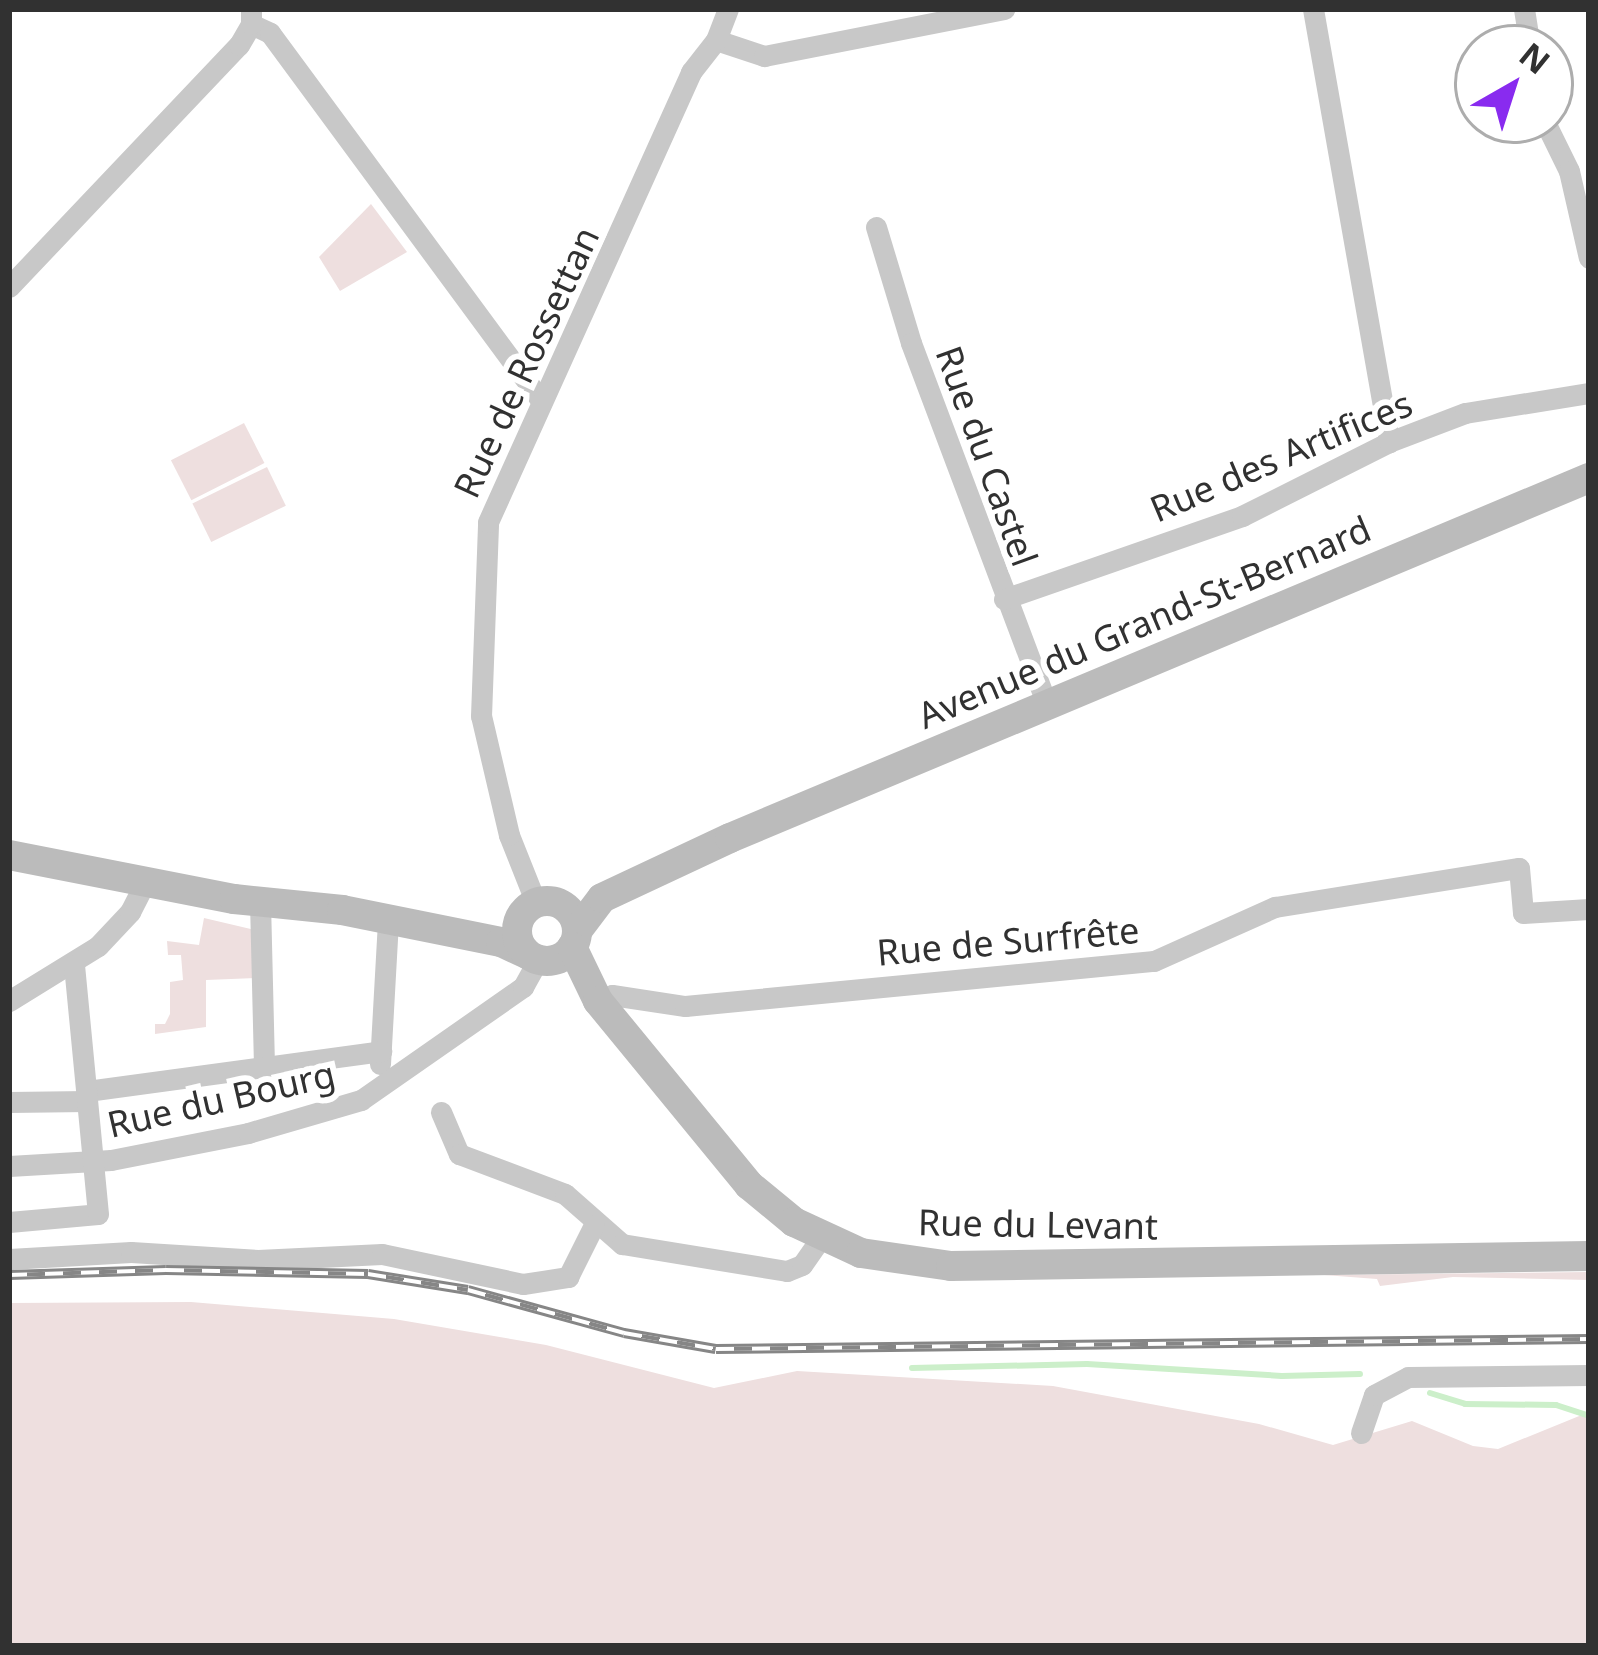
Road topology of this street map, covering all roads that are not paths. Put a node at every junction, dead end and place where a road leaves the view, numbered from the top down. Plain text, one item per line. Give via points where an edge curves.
1 (728, 9) edge
2 (1004, 9) edge
3 (1313, 9) edge
4 (251, 17) edge
5 (716, 40) junction
6 (1556, 144) edge
7 (876, 227) dead end
8 (1589, 258) edge
9 (9, 287) edge
10 (1589, 393) edge
11 (541, 401) junction
12 (1389, 442) junction
13 (1589, 478) edge
14 (1004, 599) junction
15 (1047, 704) junction
16 (730, 838) junction
17 (9, 855) edge
18 (145, 882) junction
19 (260, 902) junction
20 (537, 907) junction
21 (1589, 909) edge
22 (342, 910) junction
23 (388, 921) junction
24 (552, 950) junction
25 (74, 965) junction
26 (597, 1000) junction
27 (9, 1001) edge
28 (381, 1051) junction
29 (264, 1067) junction
30 (376, 1088) junction
31 (87, 1096) junction
32 (9, 1102) edge
33 (441, 1112) dead end
34 (94, 1160) junction
35 (9, 1166) edge
36 (9, 1222) edge
37 (594, 1226) junction
38 (822, 1237) junction
39 (1589, 1256) edge
40 (9, 1259) edge
41 (1589, 1375) edge
42 (1360, 1433) dead end

1 - 5 street, Rue de Rossettan
2 - 5 street via 764,56
3 - 12 street
4 - 9 street via 184,107
4 - 11 street
5 - 11 street, Rue de Rossettan via 692,72
6 - 8 street
7 - 14 street, Rue du Castel
10 - 12 street, Rue des Artifices via 1465,413
11 - 20 street, Rue de Rossettan via 488,522 480,702 509,835
12 - 14 street, Rue des Artifices via 1242,516
13 - 15 street, Avenue du Grand-St-Bernard
14 - 15 street, Rue du Castel
15 - 16 street, Avenue du Grand-St-Bernard
16 - 20 street, Avenue du Grand-St-Bernard
16 - 24 street, Avenue du Grand-St-Bernard via 602,898
17 - 18 street, Avenue du Grand-St-Bernard
18 - 19 street, Avenue du Grand-St-Bernard
18 - 25 street via 121,922
19 - 22 street, Avenue du Grand-St-Bernard
19 - 29 street
20 - 22 street, Avenue du Grand-St-Bernard via 480,922 400,908
20 - 24 street via 517,936
20 - 24 street via 572,915
21 - 26 street, Rue de Surfrête via 1523,913 1519,868 1275,907 1154,961 685,1006 612,995
22 - 23 street, Avenue du Grand-St-Bernard
23 - 24 street, Avenue du Grand-St-Bernard
23 - 28 street
24 - 26 street, Rue du Levant
24 - 30 street, Rue du Bourg via 523,987
25 - 27 street
25 - 31 street
26 - 38 street, Rue du Levant via 749,1185
28 - 29 street
28 - 30 street
29 - 31 street
30 - 34 street, Rue du Bourg via 361,1100 248,1133
31 - 32 street
31 - 34 street
33 - 37 street via 460,1154 565,1194
34 - 35 street, Rue du Bourg
34 - 36 street via 98,1214
37 - 38 street via 622,1244 787,1271 802,1265
37 - 40 street via 568,1277 523,1285 382,1254
38 - 39 street, Rue du Levant via 889,1260 951,1266
41 - 42 street via 1408,1377 1374,1395

